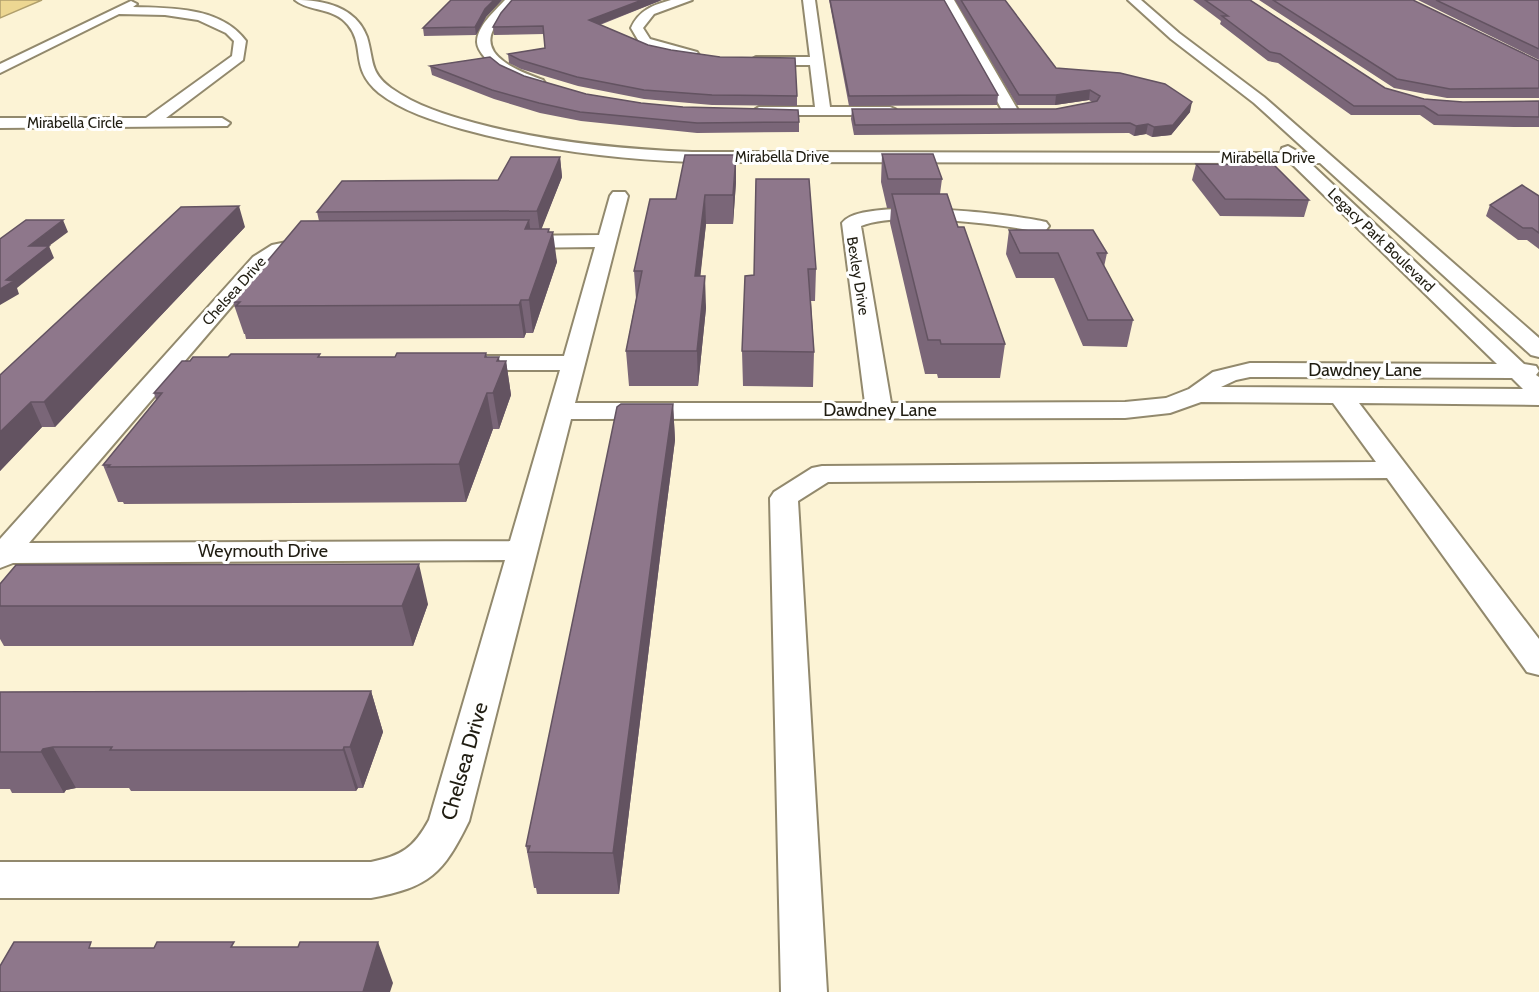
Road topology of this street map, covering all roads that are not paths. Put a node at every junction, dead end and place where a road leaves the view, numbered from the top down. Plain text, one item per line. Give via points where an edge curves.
1 (138, 0) edge
2 (301, 0) edge
3 (511, 0) edge
4 (686, 0) edge
5 (810, 0) edge
6 (948, 0) edge
7 (1134, 0) edge
8 (115, 11) junction
9 (1175, 36) junction
10 (706, 57) edge
11 (739, 60) edge
12 (817, 61) junction
13 (0, 69) edge
14 (550, 87) edge
15 (740, 111) edge
16 (823, 112) junction
17 (906, 112) edge
18 (1011, 112) edge
19 (0, 123) edge
20 (150, 123) junction
21 (222, 123) dead end
22 (1295, 158) junction
23 (1325, 158) junction
24 (619, 196) dead end
25 (1039, 226) dead end
26 (338, 242) edge
27 (489, 242) edge
28 (606, 242) junction
29 (1539, 350) edge
30 (170, 363) junction
31 (206, 363) edge
32 (442, 363) edge
33 (573, 363) junction
34 (1528, 371) edge
35 (1539, 391) edge
36 (1198, 394) junction
37 (1340, 395) junction
38 (1539, 397) edge
39 (879, 410) junction
40 (559, 411) junction
41 (1395, 470) junction
42 (521, 550) junction
43 (2, 555) edge
44 (1539, 663) edge
45 (0, 880) edge
46 (804, 992) edge

1 - 8 street, Mirabella Circle
2 - 22 street, Mirabella Drive via 324,5 351,18 361,33 371,78 394,97 444,118 504,134 588,149 773,157
3 - 14 street via 486,32 485,47 503,66
4 - 10 street via 643,16 637,28 639,35 658,47
5 - 12 street
6 - 18 street
7 - 9 street, Legacy Park Boulevard
8 - 13 street, Mirabella Circle
8 - 20 street, Mirabella Circle via 194,16 224,26 235,32 240,41 238,57
9 - 22 street, Legacy Park Boulevard via 1196,65
9 - 23 street, Legacy Park Boulevard via 1259,100
11 - 12 street
12 - 16 street
15 - 16 street
16 - 17 street
19 - 20 street, Mirabella Circle
20 - 21 street, Mirabella Circle
22 - 23 street, Mirabella Drive
22 - 34 street, Legacy Park Boulevard
23 - 29 street, Legacy Park Boulevard
24 - 28 street, Chelsea Drive
25 - 39 street, Bexley Drive via 964,216 867,216 851,223
26 - 30 street, Chelsea Drive via 287,246 266,255
27 - 28 street
28 - 33 street, Chelsea Drive
30 - 31 street
30 - 43 street, Chelsea Drive
32 - 33 street
33 - 40 street, Chelsea Drive
34 - 35 street, Legacy Park Boulevard
34 - 36 street, Dawdney Lane via 1250,370 1217,377
36 - 37 street, Dawdney Lane
36 - 39 street, Dawdney Lane via 1170,405 1125,410
37 - 38 street, Dawdney Lane
37 - 41 street
39 - 40 street, Dawdney Lane
40 - 42 street, Chelsea Drive
41 - 44 street
41 - 46 street via 822,474 784,498
42 - 43 street, Weymouth Drive
42 - 45 street, Chelsea Drive via 448,820 439,843 423,864 398,876 371,880

